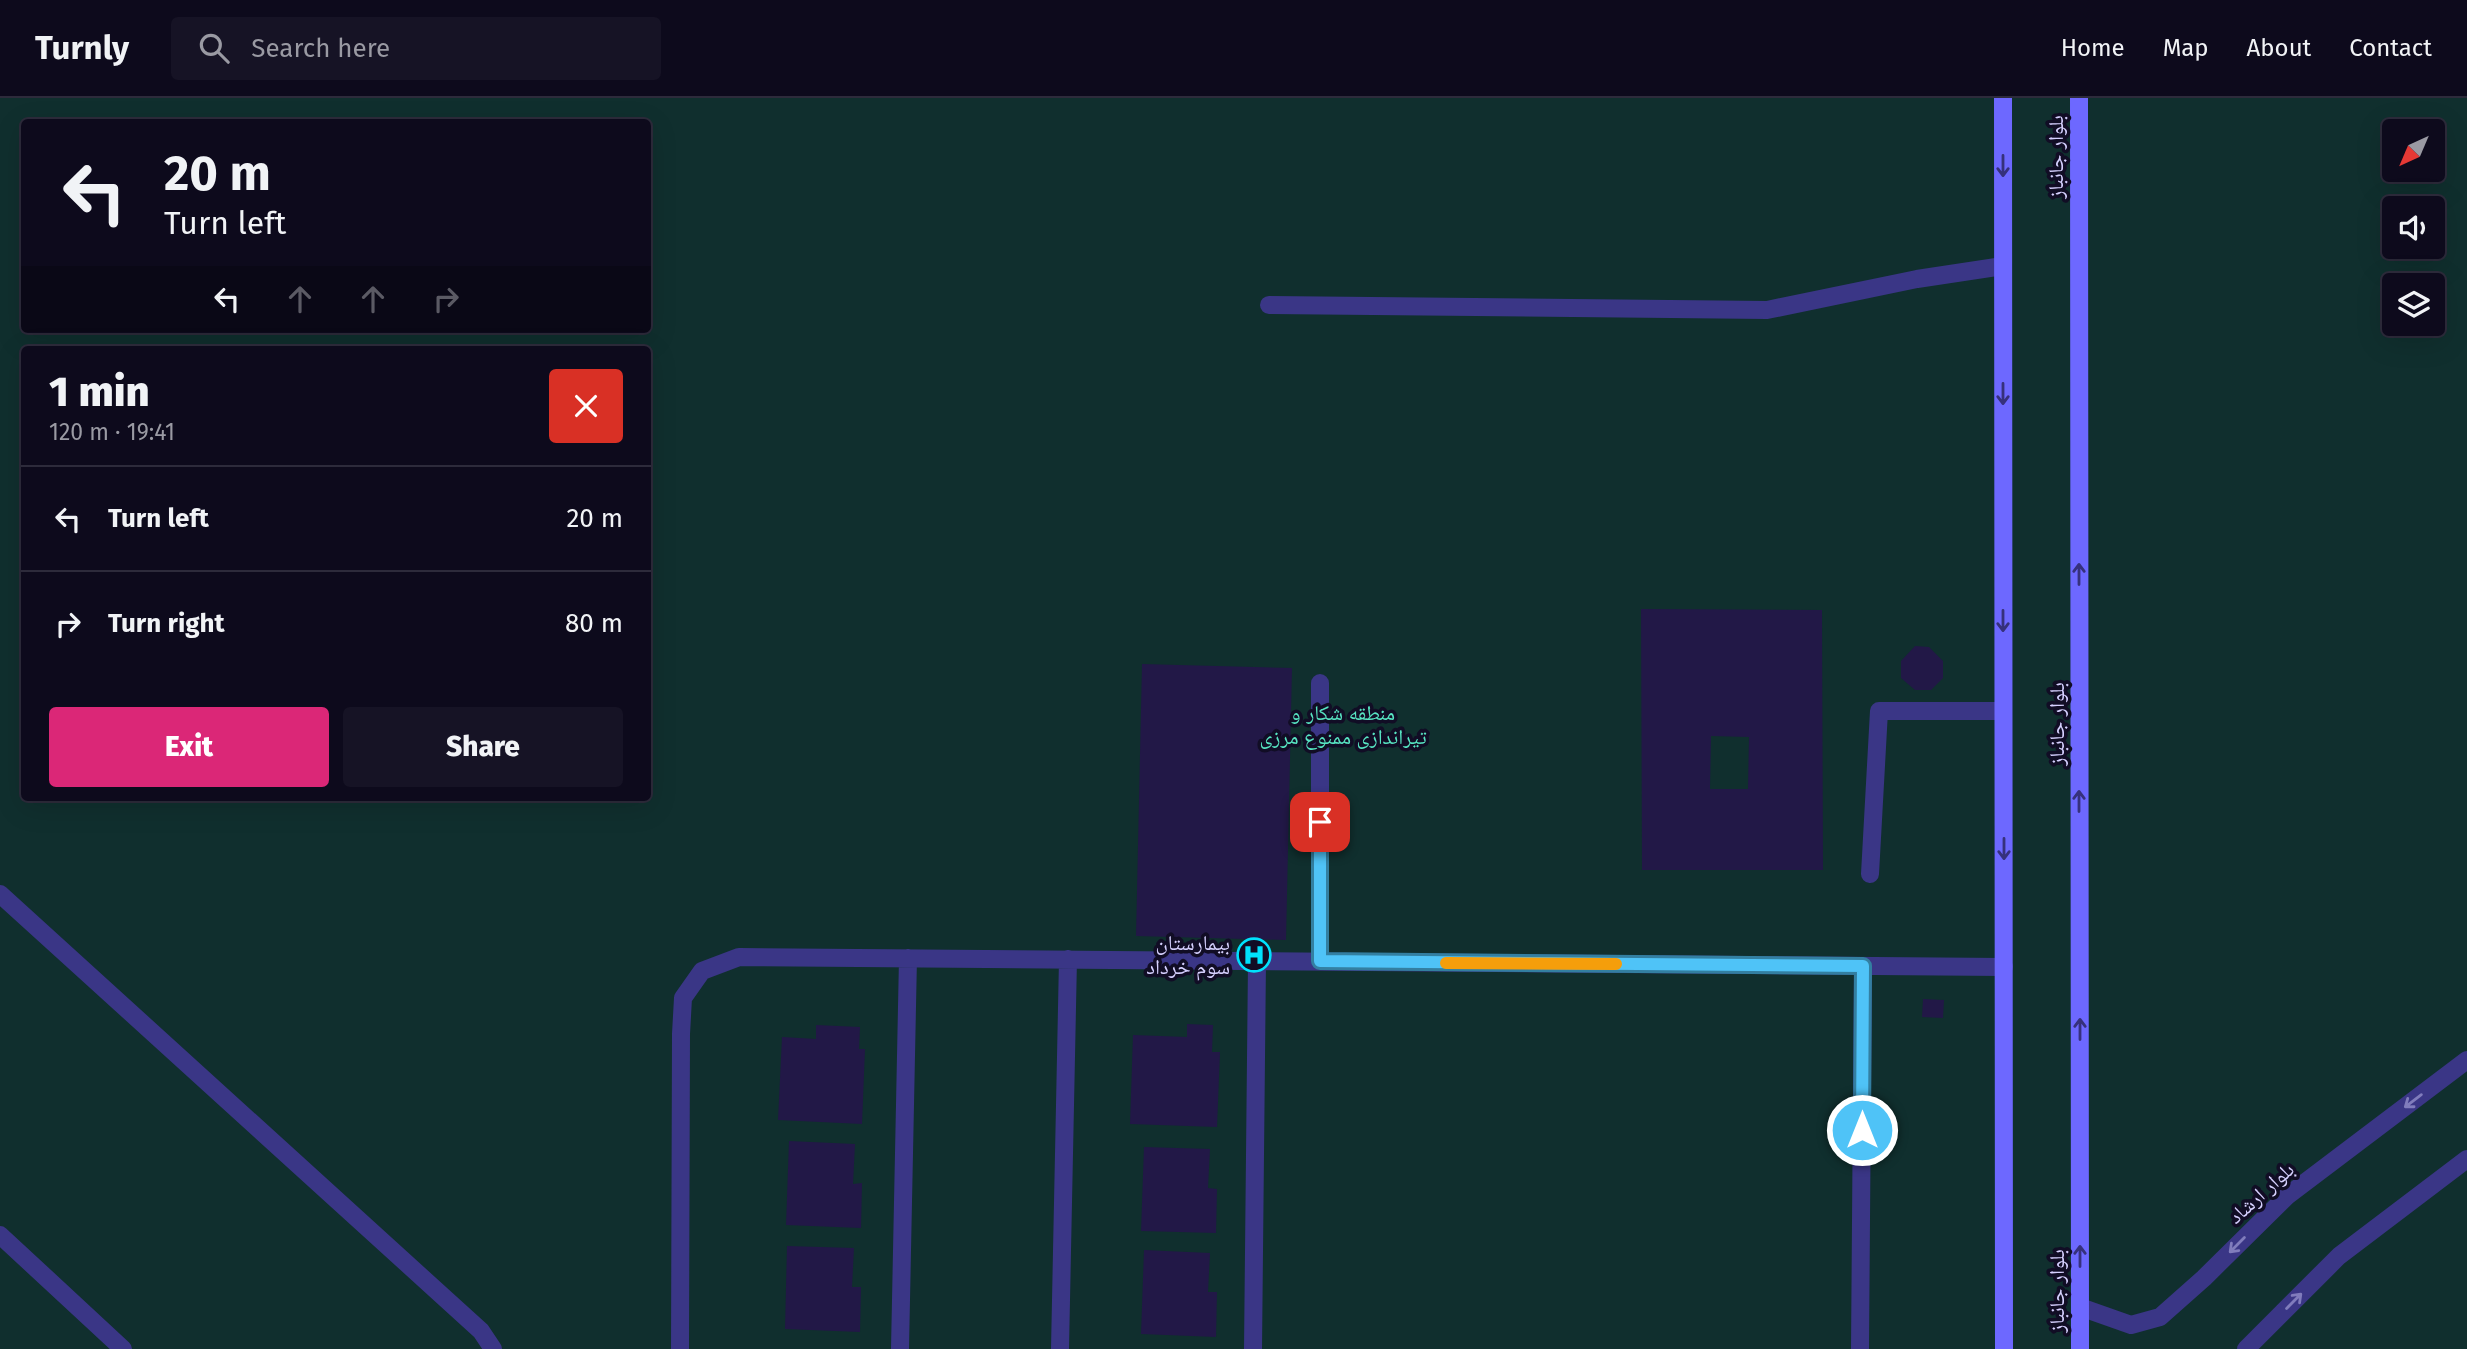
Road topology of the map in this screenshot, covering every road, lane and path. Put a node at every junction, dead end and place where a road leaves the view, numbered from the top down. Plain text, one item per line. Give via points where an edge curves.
1 (2003, 98) edge
2 (2079, 98) edge
3 (2003, 266) junction
4 (1269, 305) dead end
5 (1320, 683) dead end
6 (2003, 711) junction
7 (1870, 874) dead end
8 (0, 894) edge
9 (908, 958) junction
10 (1068, 960) junction
11 (1257, 961) junction
12 (1320, 961) junction
13 (1863, 966) junction
14 (2004, 967) junction
15 (2467, 1060) edge
16 (2467, 1159) edge
17 (0, 1235) edge
18 (2080, 1307) junction
19 (123, 1349) edge
20 (493, 1349) edge
21 (680, 1349) edge
22 (900, 1349) edge
23 (1060, 1349) edge
24 (1252, 1349) edge
25 (1860, 1349) edge
26 (2004, 1349) edge
27 (2080, 1349) edge
28 (2246, 1349) edge

1 -> 3 main road
18 -> 2 main road, بلوار جانباز
3 - 4 street via 1767,310
3 -> 6 main road
5 - 12 street
6 - 7 street via 1880,711
6 -> 14 main road
8 - 20 street via 481,1331
9 - 10 street
9 - 21 street via 739,957 702,971 683,998
9 - 22 street
10 - 11 street
10 - 23 street
11 - 12 street
11 - 24 street
12 - 13 street
13 - 14 street
13 - 25 street
14 - 26 main road
15 -> 18 street, بلوار ارشاد via 2287,1196 2160,1317 2131,1325
28 -> 16 street via 2339,1256
17 - 19 street
18 - 27 main road, بلوار جانباز

